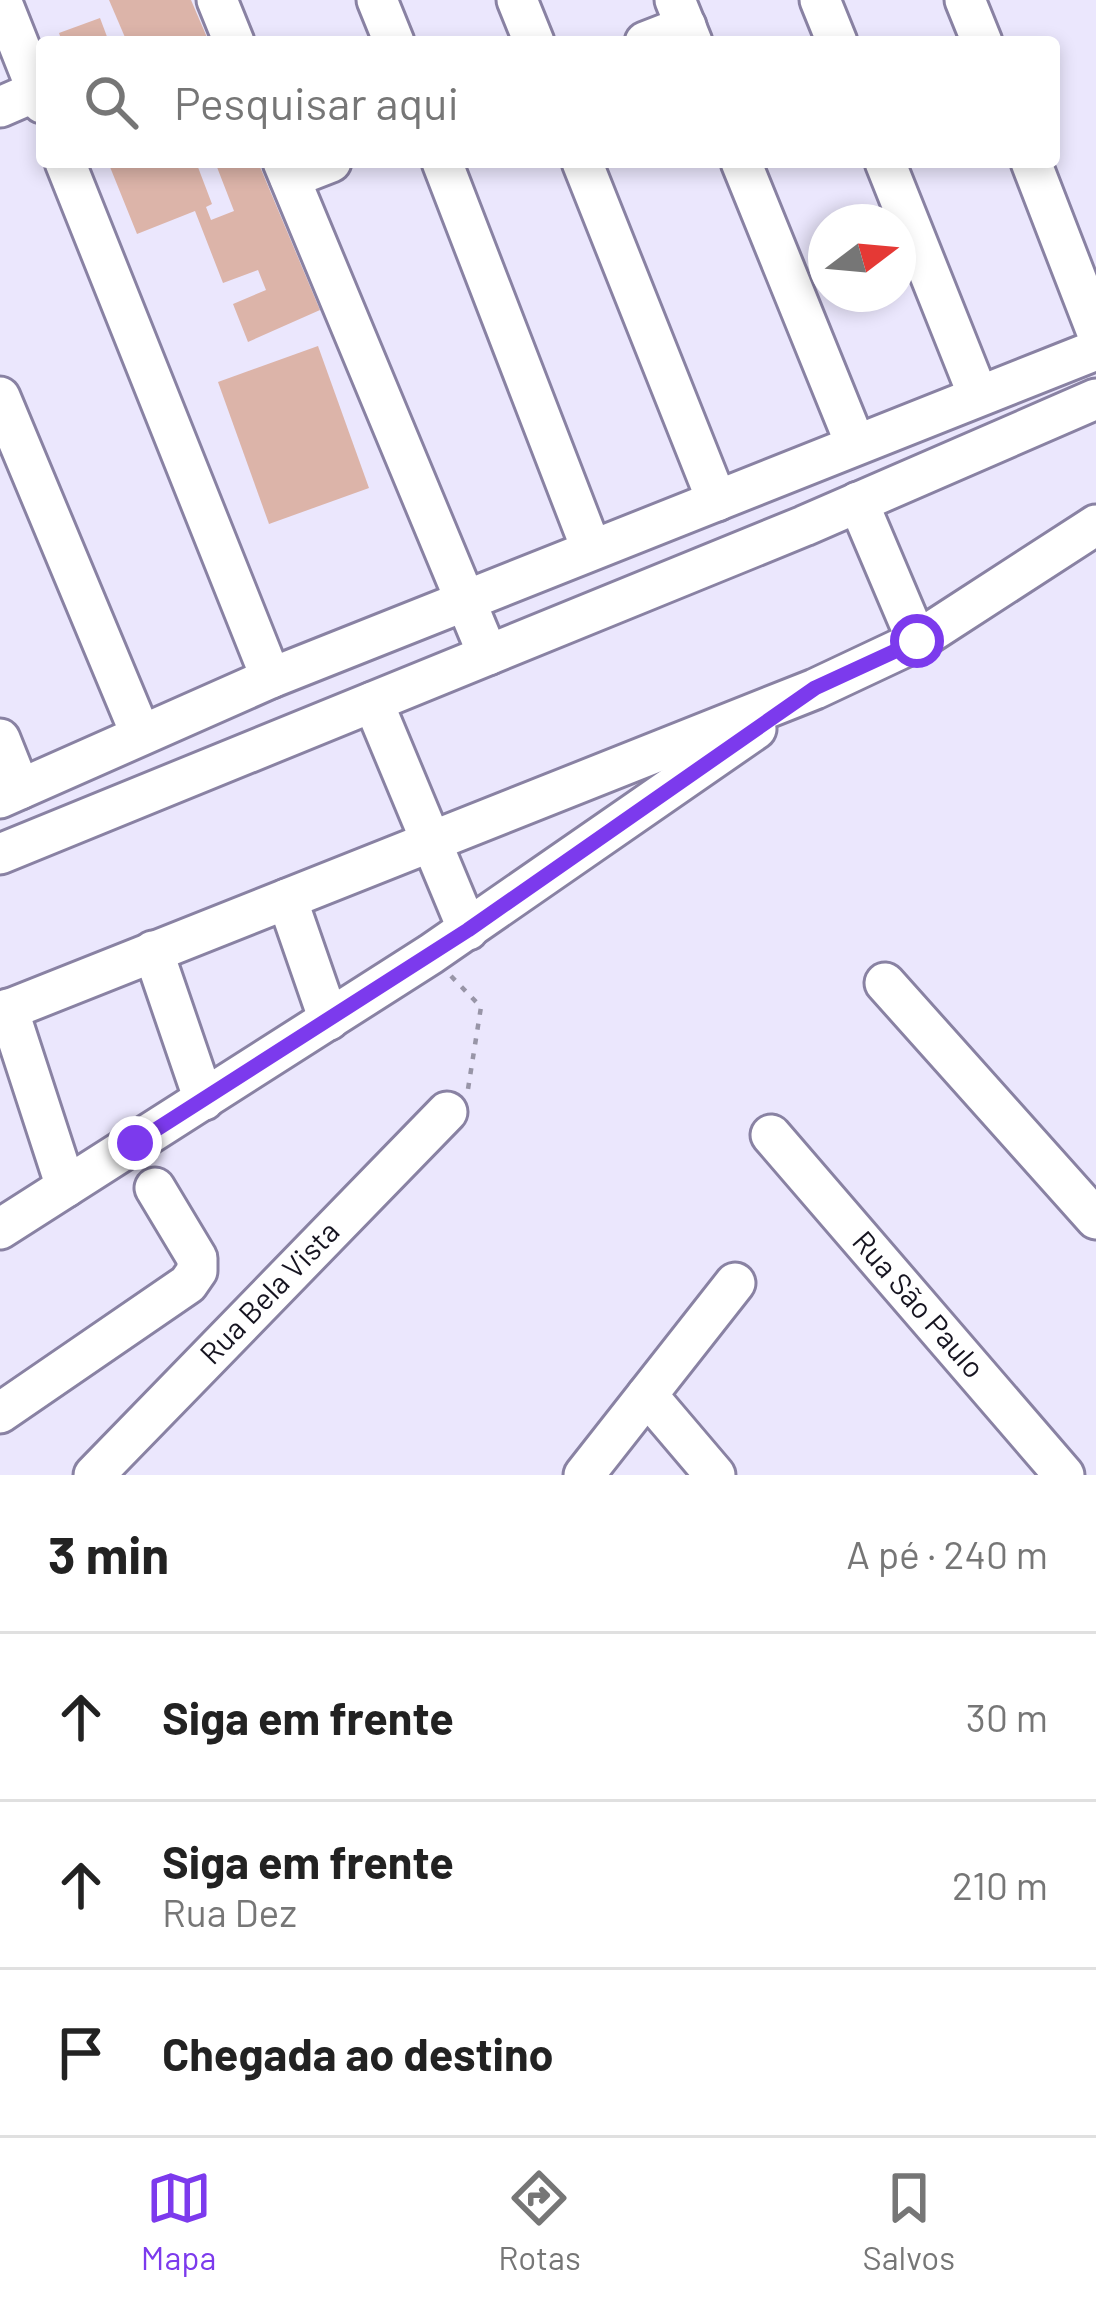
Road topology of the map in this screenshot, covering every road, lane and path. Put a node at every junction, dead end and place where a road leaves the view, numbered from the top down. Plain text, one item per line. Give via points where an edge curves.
1 (1, 0) edge
2 (217, 0) edge
3 (377, 0) edge
4 (517, 0) edge
5 (820, 0) edge
6 (965, 0) edge
7 (232, 36) edge
8 (392, 36) edge
9 (532, 36) edge
10 (835, 36) edge
11 (980, 36) edge
12 (36, 87) edge
13 (36, 98) edge
14 (0, 107) edge
15 (67, 168) edge
16 (444, 168) edge
17 (584, 168) edge
18 (743, 168) edge
19 (887, 168) edge
20 (1033, 168) edge
21 (287, 170) edge
22 (1096, 330) edge
23 (1096, 350) edge
24 (978, 395) junction
25 (0, 397) edge
26 (1096, 399) edge
27 (854, 443) junction
28 (783, 472) junction
29 (717, 501) junction
30 (858, 502) junction
31 (1096, 525) edge
32 (804, 526) junction
33 (592, 548) junction
34 (467, 600) junction
35 (917, 641) junction
36 (488, 655) junction
37 (271, 678) junction
38 (815, 688) junction
39 (373, 702) junction
40 (141, 735) junction
41 (0, 739) edge
42 (10, 794) edge
43 (431, 843) junction
44 (0, 854) edge
45 (287, 899) junction
46 (468, 930) junction
47 (153, 951) junction
48 (430, 954) junction
49 (885, 983) dead end
50 (4, 1011) edge
51 (329, 1020) junction
52 (204, 1100) junction
53 (447, 1112) joint
54 (771, 1135) dead end
55 (66, 1186) junction
56 (155, 1188) dead end
57 (1096, 1219) edge
58 (0, 1229) edge
59 (735, 1283) dead end
60 (647, 1395) junction
61 (0, 1413) edge
62 (94, 1475) edge
63 (584, 1475) edge
64 (715, 1475) edge
65 (1064, 1475) edge

1 - 12 street
2 - 7 street
3 - 8 street
4 - 9 street
5 - 10 street
6 - 11 street
13 - 14 street
15 - 37 street
16 - 33 street
17 - 29 street
18 - 27 street
19 - 24 street
20 - 22 street
21 - 34 street
23 - 24 street
24 - 27 street
25 - 40 street
26 - 30 street
27 - 28 street
28 - 29 street
28 - 32 street
29 - 33 street
30 - 32 street
30 - 35 street
31 - 35 street
32 - 36 street
33 - 34 street
34 - 36 street
34 - 37 street
35 - 38 street
36 - 39 street
37 - 40 street
38 - 43 street
38 - 46 street
39 - 43 street
39 - 44 street
40 - 42 street
41 - 42 street
43 - 45 street
43 - 46 street
45 - 47 street
45 - 51 street
46 - 48 street
47 - 50 street
47 - 52 street
48 - 51 street
48 - 53 path via 481,1006 469,1089
49 - 57 street
50 - 55 street
51 - 52 street
52 - 55 street
53 - 62 street, Rua Bela Vista
54 - 65 street, Rua São Paulo
55 - 58 street
56 - 61 street via 197,1271
59 - 60 street
60 - 63 street
60 - 64 street

